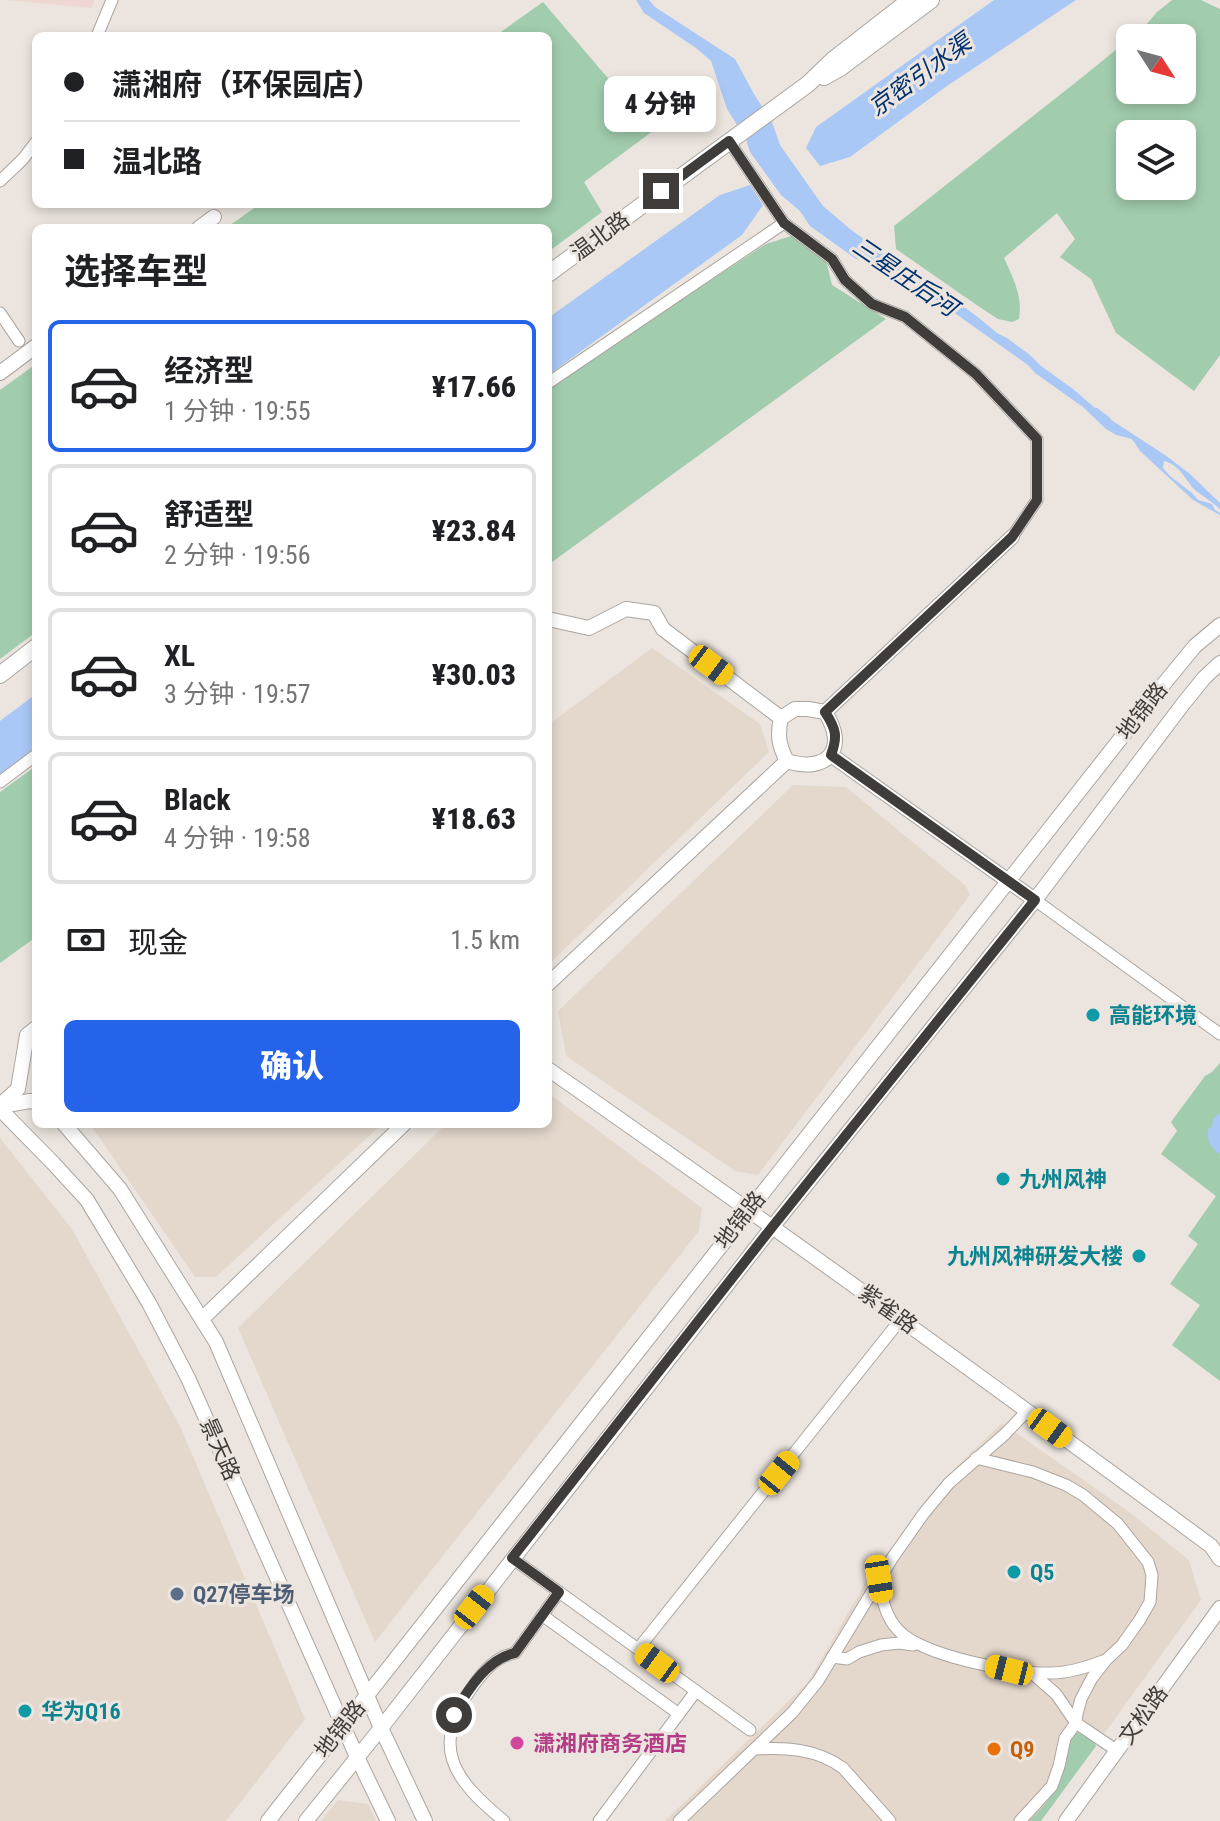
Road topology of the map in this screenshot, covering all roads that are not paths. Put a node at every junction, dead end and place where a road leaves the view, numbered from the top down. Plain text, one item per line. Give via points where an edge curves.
1 (112, 0) edge
2 (910, 0) edge
3 (931, 0) edge
4 (99, 32) edge
5 (808, 84) junction
6 (734, 138) junction
7 (32, 147) edge
8 (0, 181) edge
9 (214, 217) dead end
10 (784, 223) junction
11 (204, 224) edge
12 (552, 271) edge
13 (0, 313) edge
14 (19, 341) dead end
15 (32, 349) edge
16 (0, 373) edge
17 (552, 380) edge
18 (1012, 537) joint
19 (552, 620) edge
20 (1220, 625) edge
21 (32, 650) edge
22 (1220, 663) edge
23 (0, 675) edge
24 (825, 712) junction
25 (781, 718) junction
26 (831, 755) junction
27 (32, 758) edge
28 (787, 761) junction
29 (0, 782) edge
30 (1009, 881) junction
31 (1035, 900) junction
32 (552, 980) edge
33 (32, 1031) edge
34 (1220, 1034) edge
35 (552, 1072) edge
36 (32, 1101) edge
37 (0, 1107) edge
38 (67, 1128) edge
39 (400, 1128) edge
40 (749, 1209) junction
41 (773, 1226) junction
42 (202, 1319) junction
43 (901, 1319) junction
44 (1027, 1411) junction
45 (976, 1458) junction
46 (512, 1558) junction
47 (1220, 1559) edge
48 (879, 1579) junction
49 (559, 1592) junction
50 (1220, 1608) edge
51 (542, 1615) junction
52 (921, 1646) junction
53 (638, 1649) junction
54 (832, 1657) junction
55 (1106, 1660) junction
56 (1032, 1673) junction
57 (696, 1691) junction
58 (367, 1694) junction
59 (679, 1714) junction
60 (1076, 1723) junction
61 (343, 1725) junction
62 (381, 1728) junction
63 (750, 1730) dead end
64 (755, 1749) junction
65 (1116, 1750) junction
66 (357, 1757) junction
67 (891, 1820) edge
68 (268, 1821) edge
69 (306, 1821) edge
70 (388, 1821) edge
71 (425, 1821) edge
72 (504, 1821) edge
73 (599, 1821) edge
74 (679, 1821) edge
75 (1020, 1821) edge
76 (1066, 1821) edge

1 - 4 street
2 - 5 main road, 温北路
3 - 5 main road, 温北路 via 840,68
5 - 6 main road, 温北路
6 - 10 street
6 - 12 main road, 温北路
7 - 8 street
9 - 11 street
10 - 17 street
10 - 18 street via 832,259 845,280 872,304 905,317 976,374 1037,439 1037,500
13 - 14 street
15 - 16 street
18 - 24 street
19 - 25 street via 589,628 626,609 654,613 663,629
20 - 30 street, 地锦路 via 1162,686
21 - 23 main road
22 - 31 street, 地锦路
24 - 25 street via 795,709
24 - 26 street via 834,726
25 - 28 street via 778,733
26 - 28 street via 801,766
26 - 30 street
27 - 29 street
28 - 32 street
30 - 31 street
30 - 40 street, 地锦路
31 - 34 street
31 - 41 street, 地锦路
33 - 37 street via 18,1089
35 - 40 street, 紫雀路
36 - 37 street
37 - 61 street, 景天路 via 87,1200 149,1303 188,1378
38 - 42 street, 景天路 via 120,1189
39 - 42 street
40 - 41 street, 紫雀路
40 - 58 street, 地锦路
41 - 43 street, 紫雀路
41 - 46 street, 地锦路
42 - 58 street, 景天路
43 - 44 street, 紫雀路
43 - 53 street
44 - 45 street
44 - 47 street, 紫雀路 via 1211,1546
45 - 48 street via 924,1513
45 - 55 street via 1033,1472 1074,1490 1118,1524 1148,1562 1150,1602
46 - 49 street
46 - 62 street, 地锦路
48 - 52 street via 883,1604 897,1630
48 - 54 street
49 - 51 street
49 - 53 street
50 - 65 street, 文松路
51 - 59 street
51 - 72 street via 515,1653 493,1662 476,1681 454,1715 450,1734 455,1768 466,1787
52 - 54 street via 890,1644 847,1659
52 - 56 street
53 - 57 street
54 - 64 street via 792,1713
55 - 56 street via 1079,1671
55 - 60 street via 1081,1699
56 - 60 street via 1056,1694
57 - 59 street
57 - 63 street
58 - 61 street, 地锦路
58 - 62 street, 景天路
59 - 73 street
60 - 65 street
60 - 75 street via 1065,1738 1052,1786
61 - 66 street, 景天路
61 - 68 street, 地锦路
62 - 66 street, 地锦路
62 - 71 street, 景天路
64 - 67 street via 804,1751 836,1763
64 - 74 street
65 - 76 street, 文松路
66 - 69 street, 地锦路
66 - 70 street, 景天路

